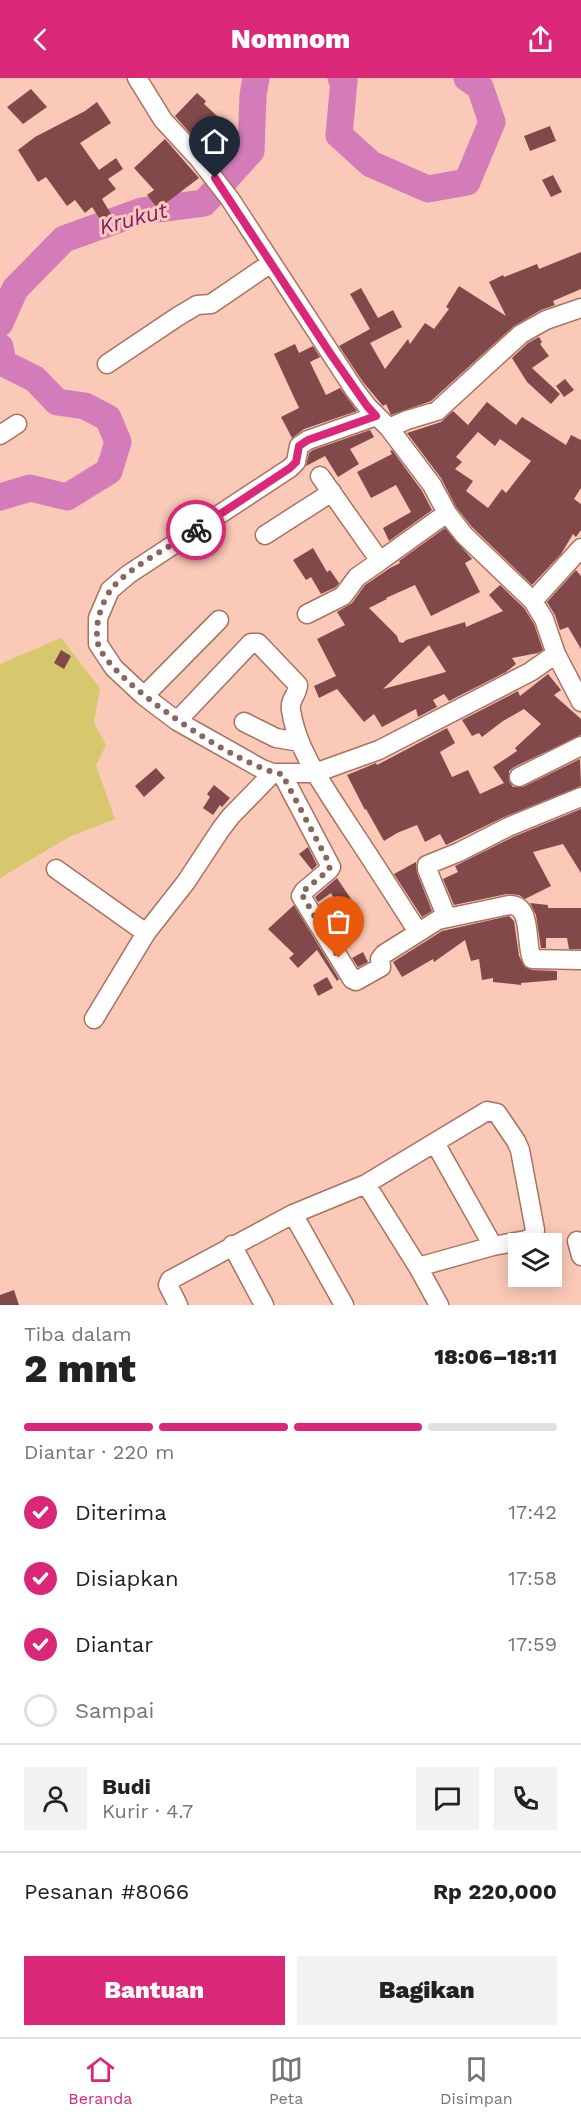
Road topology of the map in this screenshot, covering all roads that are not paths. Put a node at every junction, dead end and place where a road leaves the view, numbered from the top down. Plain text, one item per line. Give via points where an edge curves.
1 (137, 78) edge
2 (271, 263) junction
3 (581, 309) edge
4 (107, 364) dead end
5 (383, 422) junction
6 (16, 424) dead end
7 (0, 435) edge
8 (320, 476) dead end
9 (332, 492) junction
10 (447, 513) junction
11 (265, 535) dead end
12 (581, 548) edge
13 (380, 561) junction
14 (533, 601) junction
15 (307, 614) dead end
16 (219, 620) dead end
17 (556, 654) junction
18 (144, 696) junction
19 (581, 702) edge
20 (177, 721) junction
21 (244, 722) dead end
22 (300, 742) junction
23 (580, 749) edge
24 (315, 773) junction
25 (277, 774) junction
26 (519, 777) dead end
27 (581, 797) edge
28 (56, 869) dead end
29 (447, 918) junction
30 (418, 932) junction
31 (146, 933) junction
32 (581, 960) edge
33 (94, 1020) dead end
34 (435, 1143) junction
35 (366, 1184) junction
36 (292, 1214) junction
37 (232, 1245) junction
38 (493, 1246) junction
39 (418, 1267) junction
40 (178, 1305) edge
41 (264, 1305) edge
42 (344, 1305) edge
43 (439, 1305) edge

1 - 2 street via 163,120 215,178
2 - 4 street via 211,304 197,305
2 - 5 street via 342,371
3 - 5 street via 546,320 521,334 437,411
5 - 10 street via 432,485
5 - 18 street via 308,440 299,446 296,462 290,468 129,573 110,590 98,618 98,644 114,668
6 - 7 street
8 - 9 street
9 - 11 street
9 - 13 street
10 - 13 street
10 - 14 street via 480,552
12 - 14 street
13 - 15 street via 357,577 343,596
14 - 17 street via 544,618
16 - 18 street
17 - 19 street
17 - 24 street via 530,672 379,750
18 - 20 street
20 - 22 street via 251,643 258,643 298,685 290,705
20 - 25 street
21 - 22 street via 276,738
22 - 24 street
23 - 26 street
24 - 25 street
24 - 30 street
25 - 30 street via 331,867 302,896 352,979 356,981 381,967 382,956
25 - 31 street via 231,816
27 - 29 street via 429,863 427,869
28 - 31 street
29 - 30 street
29 - 32 street via 514,905 525,917 532,959
31 - 33 street
34 - 35 street
34 - 38 street
34 - 38 street via 487,1111 497,1113 516,1141 535,1230 533,1237 526,1240
35 - 36 street
35 - 39 street
36 - 37 street
36 - 42 street
37 - 40 street via 170,1280 168,1286
37 - 41 street
38 - 39 street
39 - 43 street

